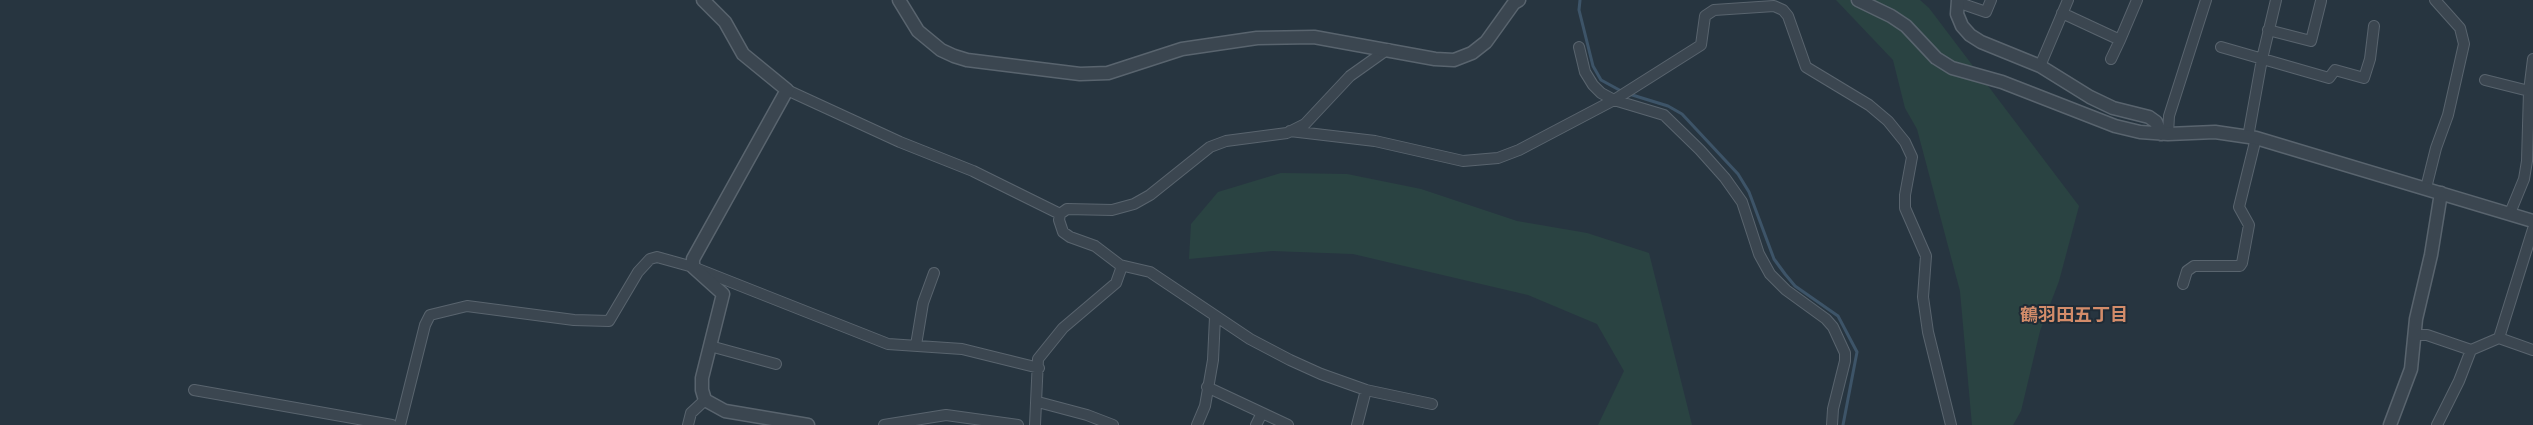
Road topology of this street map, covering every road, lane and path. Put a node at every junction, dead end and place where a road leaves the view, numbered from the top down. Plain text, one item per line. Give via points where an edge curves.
1 (703, 0) edge
2 (899, 0) edge
3 (1858, 0) edge
4 (1991, 0) edge
5 (2068, 0) edge
6 (2137, 0) edge
7 (2206, 0) edge
8 (2276, 0) edge
9 (2434, 0) edge
10 (1516, 1) edge
11 (1958, 1) edge
12 (2321, 1) dead end
13 (2062, 13) junction
14 (2374, 26) dead end
15 (2268, 30) junction
16 (2120, 40) junction
17 (1579, 47) dead end
18 (2221, 47) dead end
19 (1388, 49) junction
20 (2262, 58) junction
21 (2112, 59) dead end
22 (2533, 59) edge
23 (2040, 66) junction
24 (2485, 80) dead end
25 (787, 90) junction
26 (2529, 91) junction
27 (1617, 98) junction
28 (1290, 131) junction
29 (2165, 134) junction
30 (2252, 137) junction
31 (2530, 162) edge
32 (2426, 188) junction
33 (2440, 192) junction
34 (2510, 212) junction
35 (1060, 214) junction
36 (2533, 221) edge
37 (2533, 229) edge
38 (1120, 265) junction
39 (693, 267) junction
40 (934, 273) dead end
41 (2184, 284) dead end
42 (1215, 317) junction
43 (2415, 335) junction
44 (2499, 338) junction
45 (710, 346) junction
46 (916, 346) junction
47 (2471, 350) junction
48 (2533, 350) edge
49 (776, 364) dead end
50 (1039, 368) junction
51 (1207, 387) junction
52 (194, 390) dead end
53 (1366, 390) junction
54 (705, 400) junction
55 (1038, 402) junction
56 (1432, 404) dead end
57 (1262, 413) junction
58 (392, 425) edge
59 (400, 425) edge
60 (688, 425) edge
61 (808, 425) edge
62 (884, 425) edge
63 (1018, 425) edge
64 (1035, 425) edge
65 (1113, 425) edge
66 (1197, 425) edge
67 (1256, 425) edge
68 (1288, 425) edge
69 (1357, 425) edge
70 (1832, 425) edge
71 (1951, 425) edge
72 (2391, 425) edge
73 (2437, 425) edge

1 - 25 street via 725,22 743,54
2 - 19 street via 918,31 954,56 1080,74 1108,73 1182,49 1257,38 1314,37
3 - 29 street via 1906,26 1936,58 1952,68 2002,82 2115,126
4 - 11 street via 1986,12
5 - 13 street
6 - 16 street
7 - 29 street
8 - 15 street
9 - 32 street via 2460,28 2464,44
10 - 19 street via 1486,42 1472,53 1454,60
11 - 23 street via 1957,14 1970,35
12 - 15 street via 2311,41
13 - 16 street
13 - 23 street
14 - 20 street via 2364,78 2335,70 2329,78
15 - 20 street
16 - 21 street
17 - 27 street via 1592,85
18 - 20 street
19 - 28 street via 1350,76 1305,124
20 - 30 street
22 - 26 street
23 - 29 street via 2113,108 2149,117
24 - 26 street
25 - 35 street via 900,142 973,171
25 - 39 street via 697,248
26 - 31 street
27 - 28 street via 1520,150 1481,161 1463,161 1375,141
27 - 70 street via 1652,110 1673,122 1738,195 1747,212 1759,254 1770,274 1833,327 1845,353 1845,361
27 - 71 street via 1702,45 1704,16 1714,10 1774,6 1783,10 1806,67 1869,105 1888,121 1912,157 1905,208 1926,256 1924,306
28 - 35 street via 1226,141 1210,147 1150,195 1126,207 1112,210 1067,209
29 - 30 street via 2215,132
30 - 32 street
30 - 41 street via 2239,207 2249,225 2242,263 2240,266 2194,266 2187,271
31 - 34 street
32 - 33 street
33 - 34 street
33 - 43 street
34 - 36 street
35 - 38 street via 1059,224 1063,232 1094,246
37 - 44 street
38 - 42 street via 1150,272
38 - 50 street via 1116,283 1063,328 1038,358
39 - 45 street via 723,294
39 - 46 street via 888,344
39 - 59 street via 657,257 650,259 638,272 609,321 574,320 467,306 430,315
40 - 46 street via 923,303
42 - 51 street via 1213,360
42 - 53 street via 1250,340 1290,360
43 - 47 street via 2427,335
43 - 72 street via 2411,370
44 - 47 street
44 - 48 street
45 - 49 street
45 - 54 street via 702,378
46 - 50 street via 962,349
47 - 73 street
50 - 55 street
51 - 57 street
51 - 66 street via 1205,406
52 - 58 street
53 - 56 street
53 - 69 street
54 - 60 street via 691,413
54 - 61 street via 724,411
55 - 64 street
55 - 65 street
57 - 67 street
57 - 68 street
62 - 63 street via 946,415

